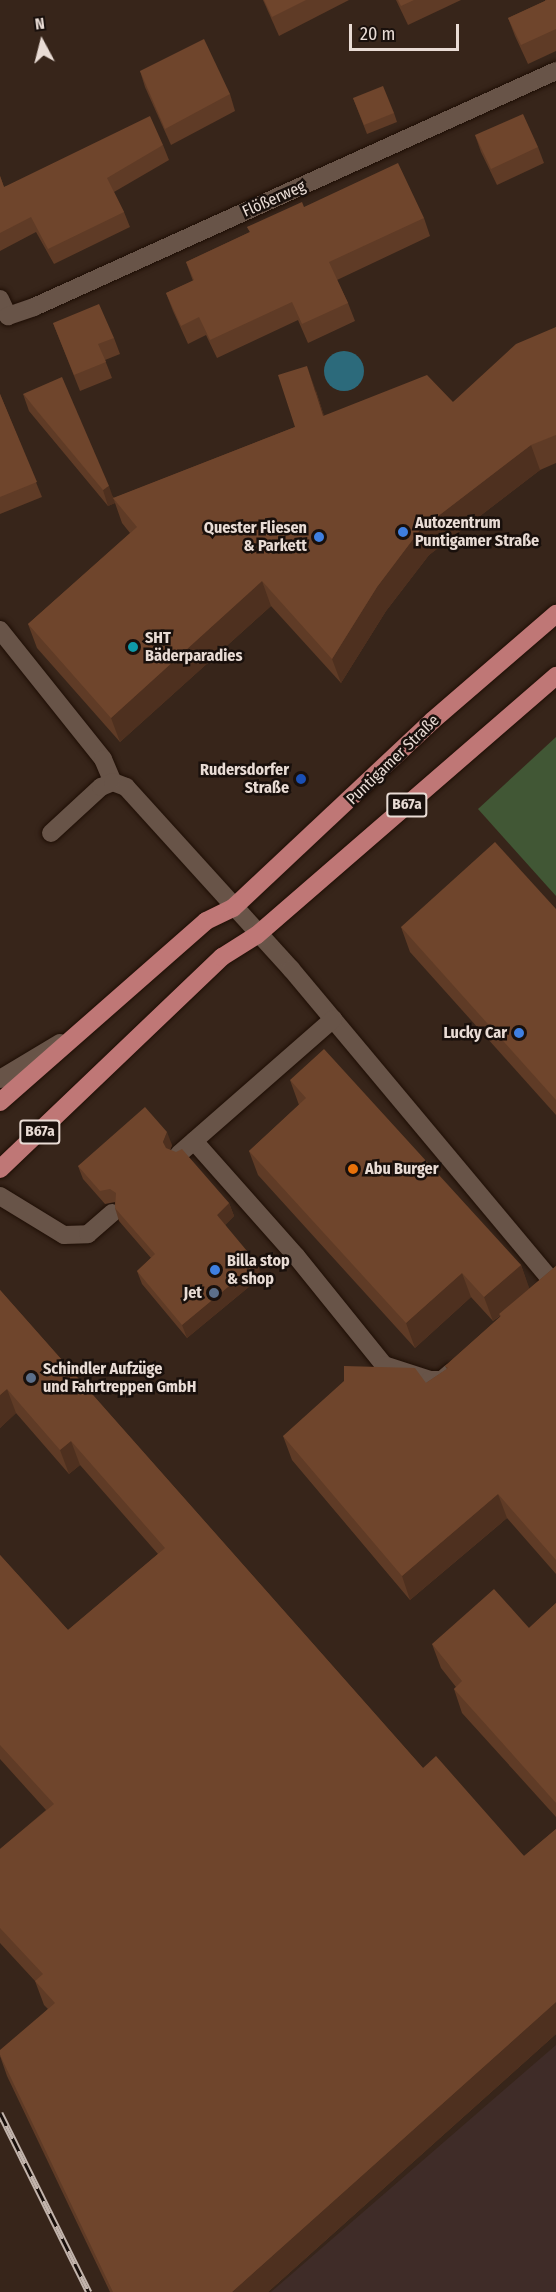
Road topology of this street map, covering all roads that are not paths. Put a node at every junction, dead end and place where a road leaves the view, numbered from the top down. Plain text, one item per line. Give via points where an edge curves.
1 (556, 71) edge
2 (0, 299) edge
3 (556, 614) edge
4 (0, 630) edge
5 (556, 676) edge
6 (113, 782) junction
7 (51, 833) dead end
8 (233, 908) junction
9 (257, 935) junction
10 (333, 1019) junction
11 (87, 1026) junction
12 (0, 1079) edge
13 (0, 1102) edge
14 (194, 1141) junction
15 (179, 1154) edge
16 (0, 1169) edge
17 (4, 1198) edge
18 (112, 1213) dead end
19 (555, 1283) edge
20 (536, 1299) edge
21 (467, 1358) edge

1 - 2 street, Flößerweg via 43,303 8,316
3 - 8 main road, Puntigamer Straße / B67a via 432,722
4 - 6 street via 103,759
5 - 9 main road, B67a
6 - 7 street via 101,787
6 - 8 street via 126,787
8 - 9 street
8 - 11 main road, Puntigamer Straße / B67a via 206,921
9 - 10 street
9 - 16 main road, B67a via 222,957
10 - 14 street
10 - 19 street
11 - 12 street, Puntigamer Straße
11 - 13 main road, Puntigamer Straße / B67a
14 - 15 street
14 - 21 street via 296,1256 384,1365 429,1380 442,1380
17 - 18 street via 64,1235 88,1234
19 - 20 street

